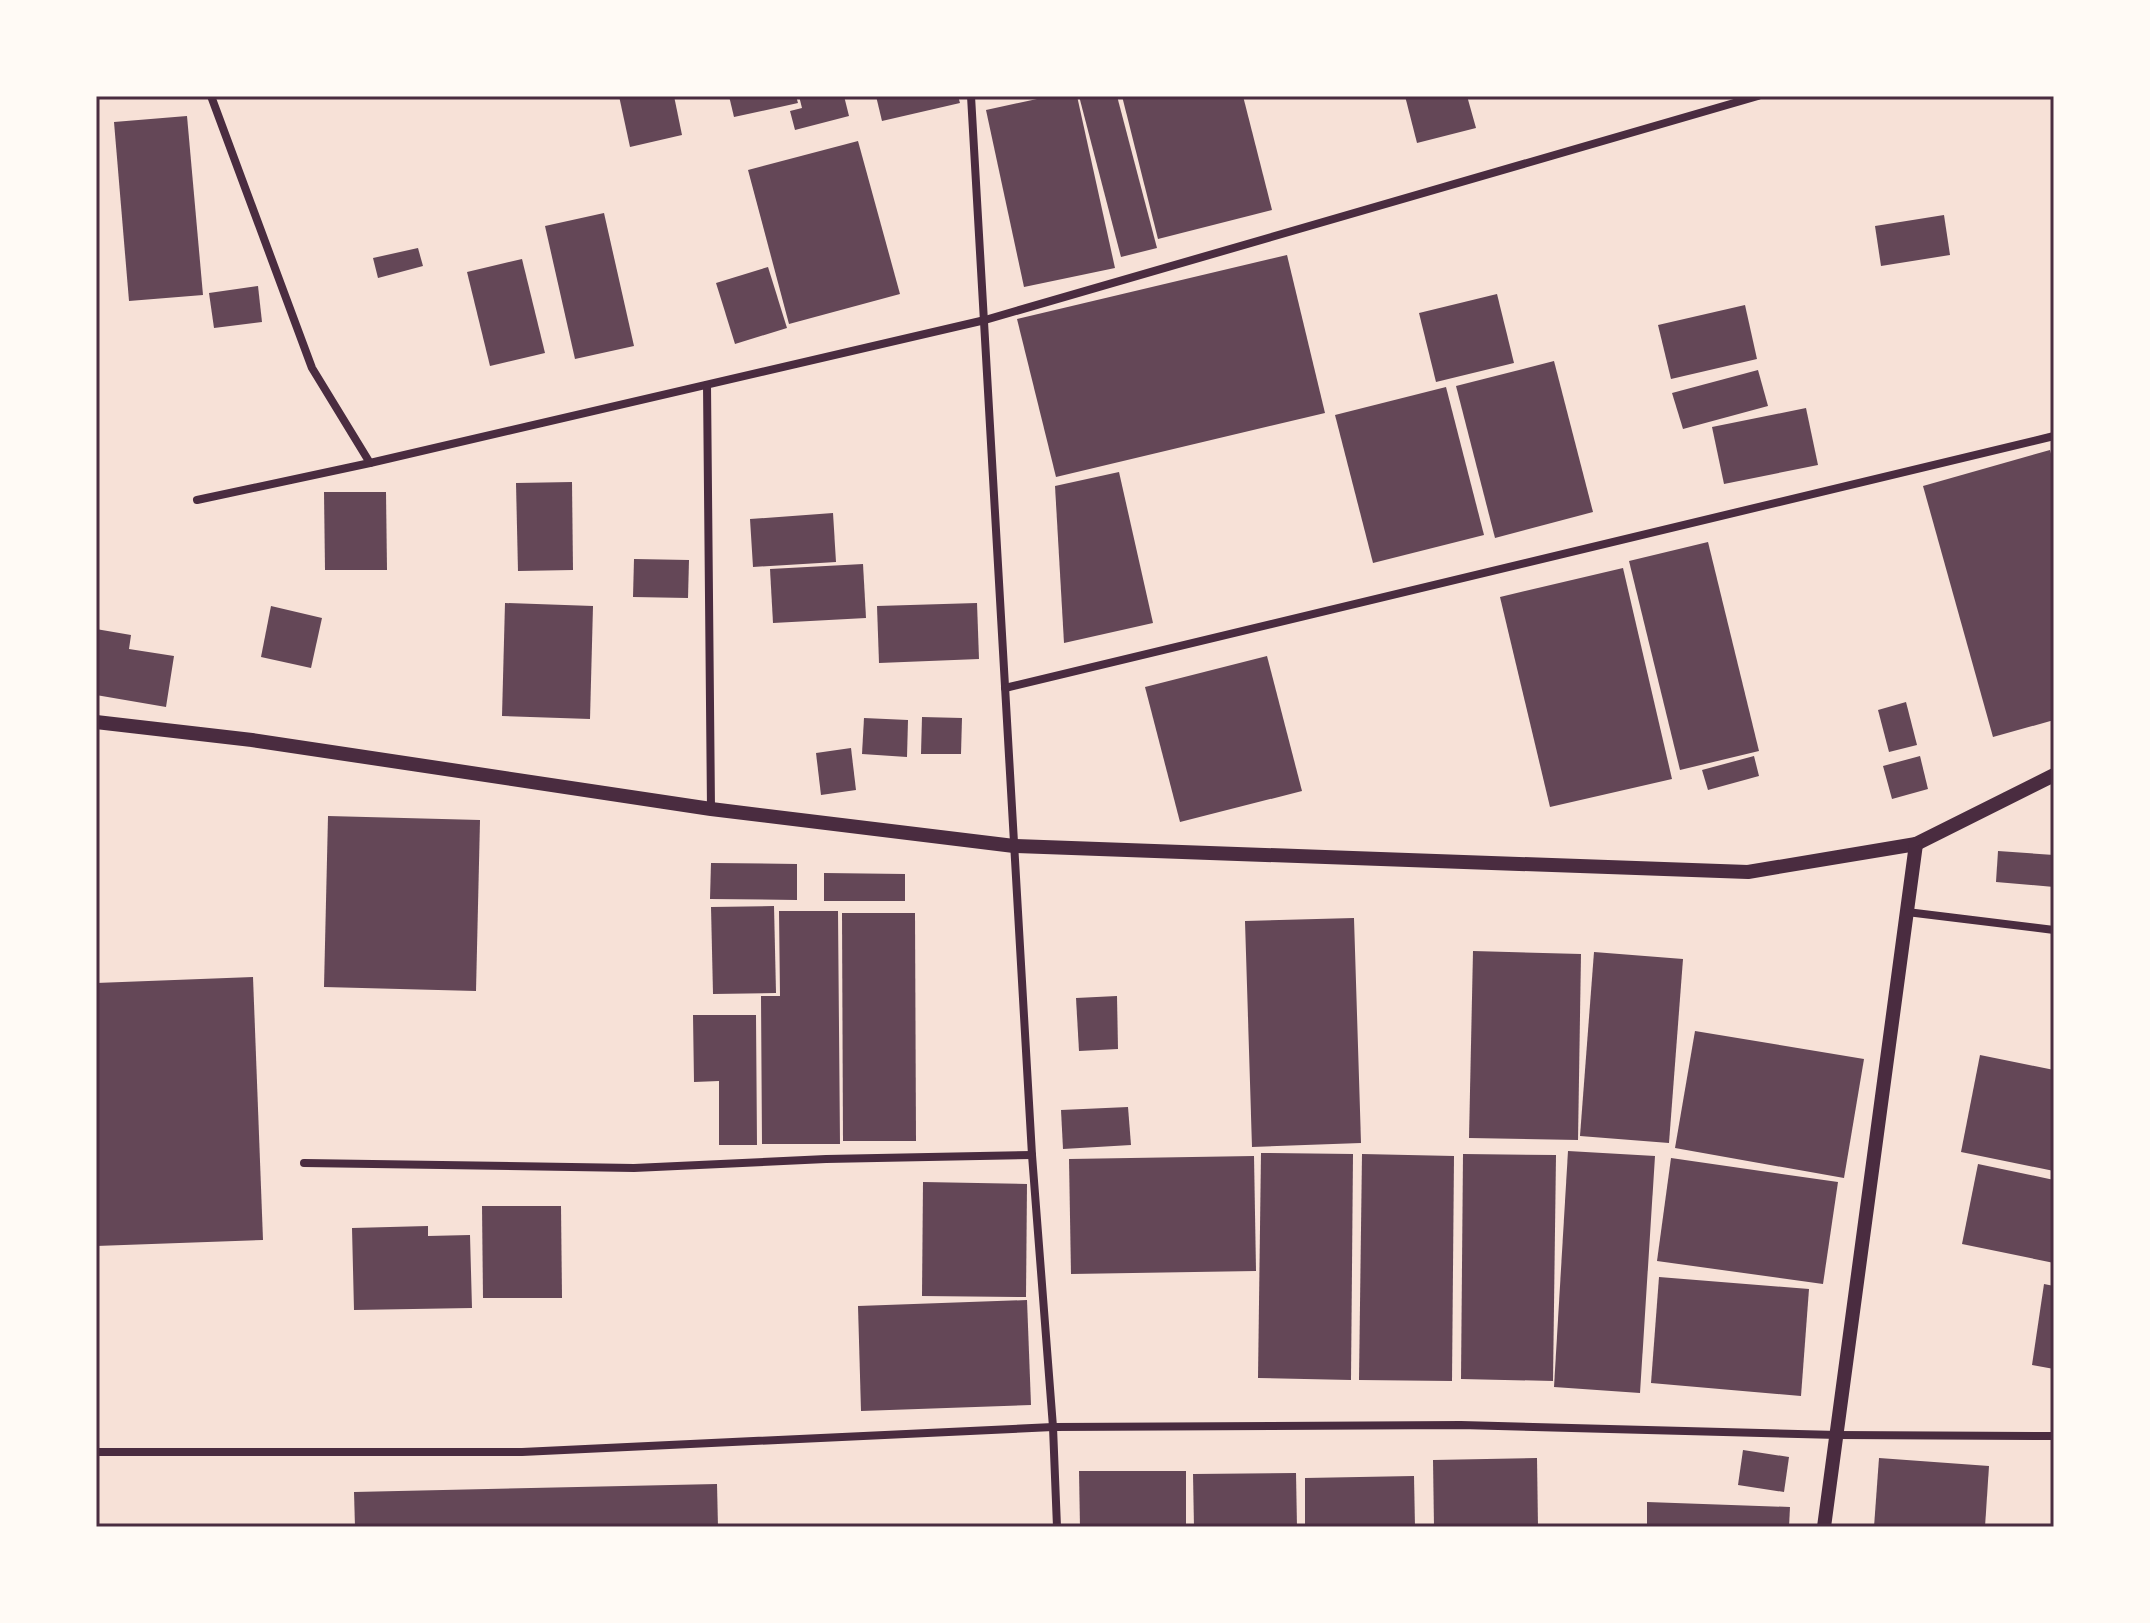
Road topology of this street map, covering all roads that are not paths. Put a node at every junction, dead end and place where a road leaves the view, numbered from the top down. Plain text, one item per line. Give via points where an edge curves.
1 (211, 96) edge
2 (971, 96) edge
3 (1758, 96) edge
4 (985, 320) junction
5 (707, 385) junction
6 (2054, 436) edge
7 (370, 463) junction
8 (197, 500) dead end
9 (1005, 688) junction
10 (96, 722) edge
11 (2054, 775) edge
12 (711, 809) junction
13 (1916, 844) junction
14 (1014, 846) junction
15 (1907, 912) junction
16 (2054, 930) edge
17 (1032, 1155) junction
18 (304, 1163) dead end
19 (1053, 1427) junction
20 (1838, 1435) junction
21 (2054, 1436) edge
22 (96, 1452) edge
23 (1057, 1527) edge
24 (1824, 1527) edge

1 - 7 street via 312,368
2 - 4 street
3 - 4 street
4 - 5 street
4 - 9 street
5 - 7 street
5 - 12 street
6 - 9 street
7 - 8 street
9 - 14 street
10 - 12 street via 252,740
11 - 13 street
12 - 14 street
13 - 14 street via 1748,872
13 - 15 street
14 - 17 street
15 - 16 street
15 - 20 street
17 - 18 street via 634,1168
17 - 19 street
19 - 20 street via 1461,1425
19 - 22 street via 522,1452
19 - 23 street
20 - 21 street
20 - 24 street

